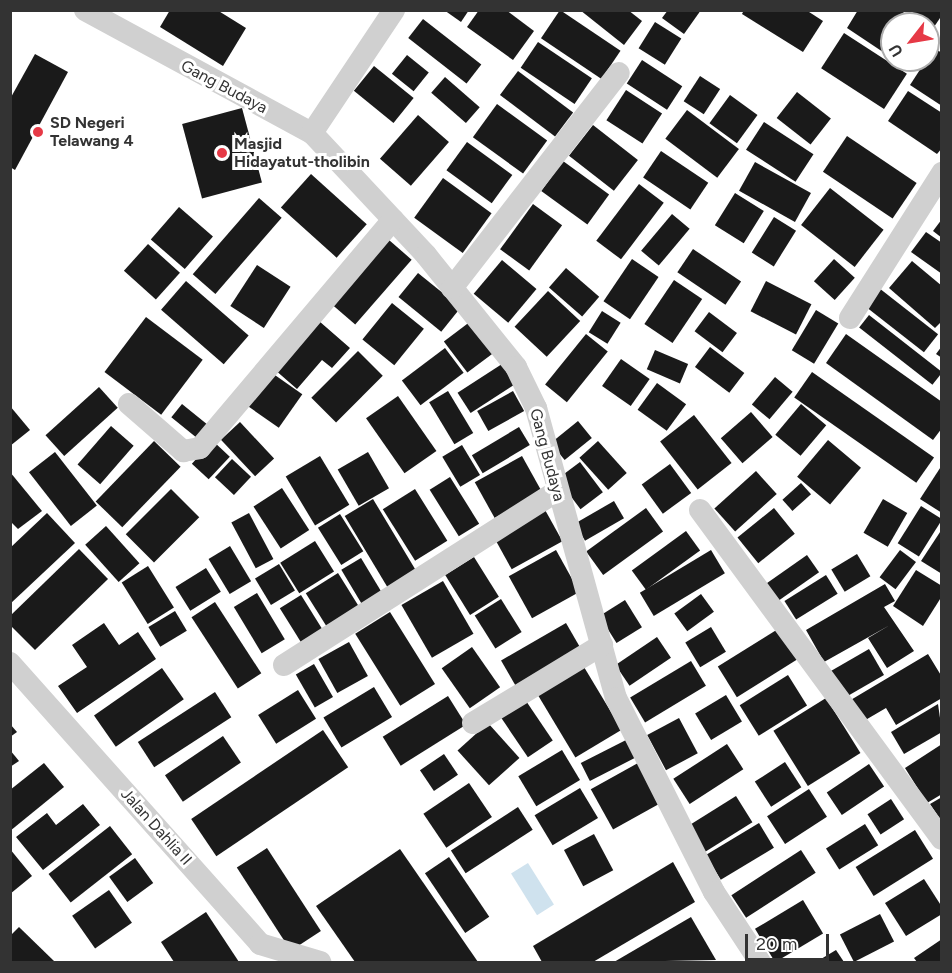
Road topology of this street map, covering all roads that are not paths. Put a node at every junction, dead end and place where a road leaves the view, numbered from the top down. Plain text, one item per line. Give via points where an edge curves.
1 (85, 10) edge
2 (394, 10) edge
3 (619, 73) dead end
4 (312, 133) junction
5 (942, 173) edge
6 (393, 220) junction
7 (452, 288) junction
8 (850, 318) dead end
9 (129, 404) dead end
10 (557, 491) junction
11 (700, 510) dead end
12 (602, 645) junction
13 (10, 663) edge
14 (284, 665) dead end
15 (473, 723) dead end
16 (942, 839) edge
17 (320, 963) edge
18 (760, 963) edge

1 - 4 street, Gang Budaya
2 - 4 street
3 - 7 street
4 - 6 street, Gang Budaya
5 - 8 street
6 - 7 street, Gang Budaya
6 - 9 street via 200,448 183,451
7 - 10 street, Gang Budaya via 516,367 536,408
10 - 12 street, Gang Budaya
10 - 14 street
11 - 16 street
12 - 15 street
12 - 18 street, Gang Budaya via 616,698 714,892
13 - 17 street, Jalan Dahlia II via 260,944

